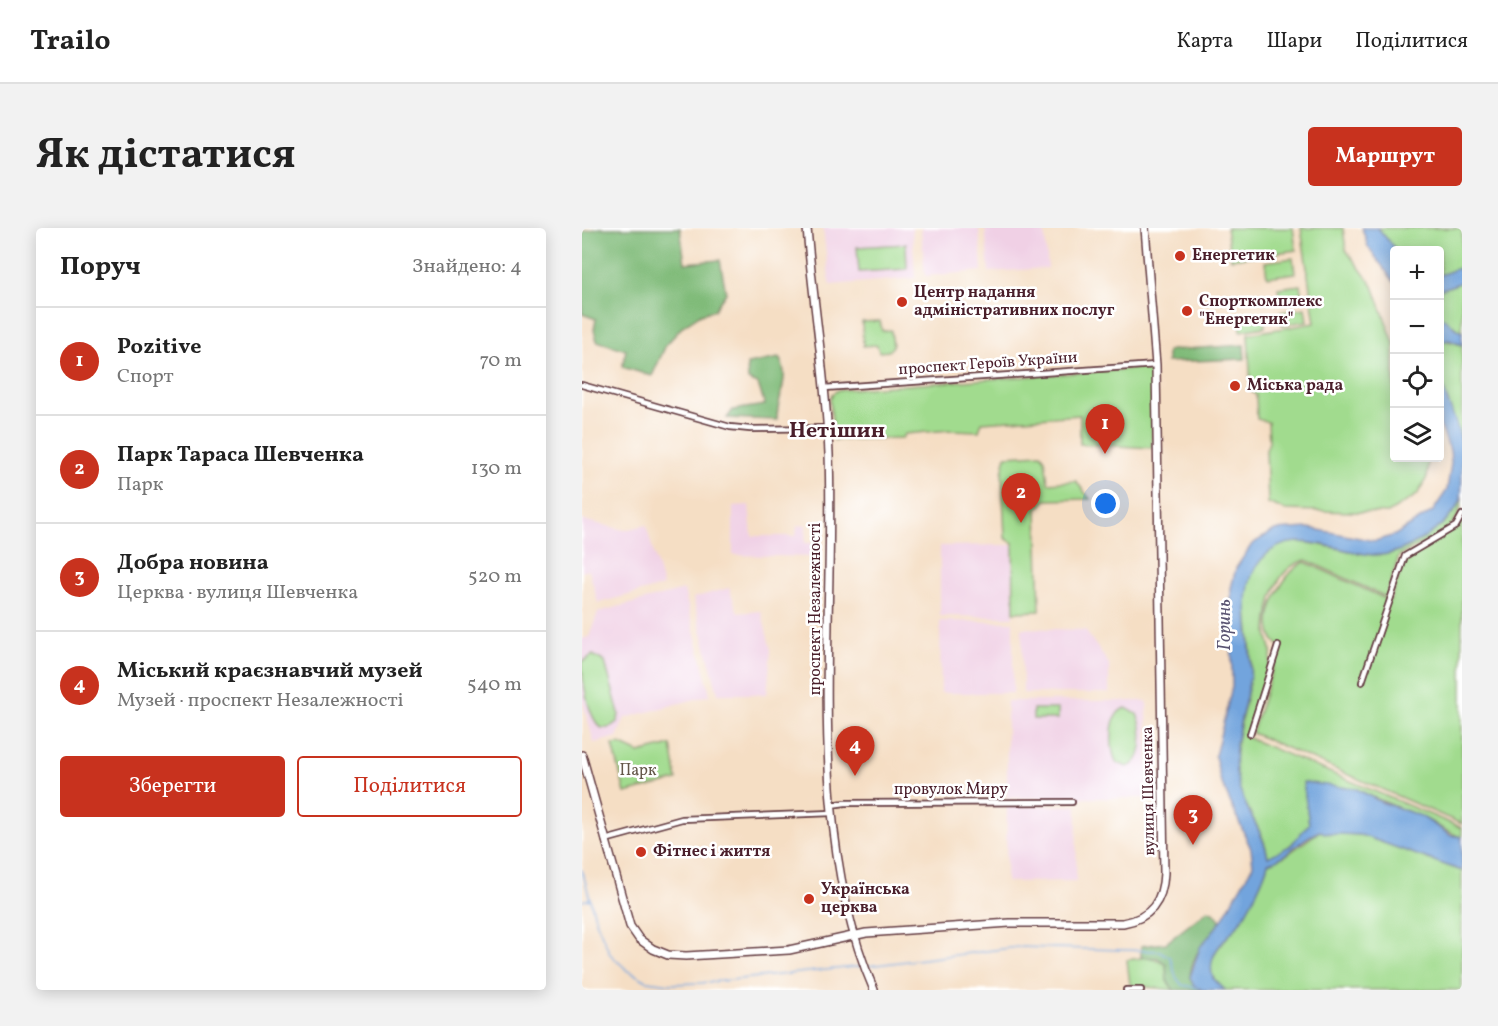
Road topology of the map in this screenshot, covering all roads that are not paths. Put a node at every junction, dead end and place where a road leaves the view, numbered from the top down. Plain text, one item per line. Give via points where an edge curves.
1 (807, 228) edge
2 (1145, 228) edge
3 (1156, 365) junction
4 (582, 385) edge
5 (822, 388) junction
6 (827, 428) junction
7 (1462, 515) edge
8 (1278, 646) dead end
9 (1362, 682) dead end
10 (1250, 734) dead end
11 (582, 755) edge
12 (1072, 801) dead end
13 (831, 809) junction
14 (605, 840) junction
15 (852, 934) junction
16 (873, 987) edge
17 (1126, 990) edge
18 (1142, 990) edge

1 - 5 street, проспект Незалежності
2 - 3 street, вулиця Шевченка
3 - 5 street, проспект Героїв України
3 - 15 street, вулиця Шевченка via 1164,873 1160,898 1147,914 1123,923 999,923
4 - 6 street via 730,427
5 - 6 street, проспект Незалежності
6 - 13 street, проспект Незалежності
7 - 9 street via 1456,526 1405,556
8 - 10 street
11 - 14 street, вулиця Шевченка
12 - 13 street, провулок Миру via 845,803
13 - 14 street, провулок Миру via 682,819
13 - 15 street, проспект Незалежності
14 - 15 street, вулиця Шевченка via 630,926 645,944 661,953 686,956 789,950
15 - 16 street, проспект Незалежності
17 - 18 street

